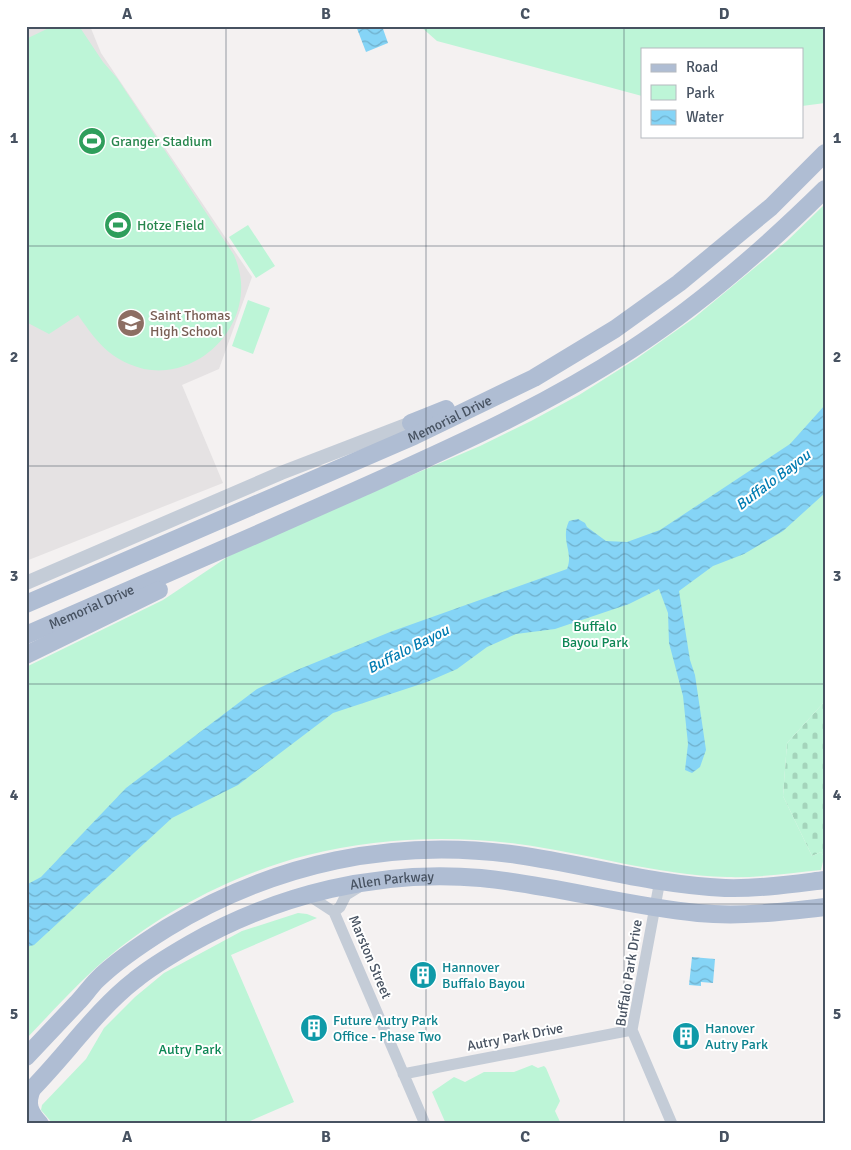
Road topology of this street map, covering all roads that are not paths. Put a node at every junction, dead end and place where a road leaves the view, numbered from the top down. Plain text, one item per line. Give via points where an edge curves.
1 (825, 153) edge
2 (825, 189) edge
3 (534, 378) junction
4 (411, 423) joint
5 (216, 553) junction
6 (26, 583) edge
7 (26, 604) edge
8 (26, 635) edge
9 (26, 656) edge
10 (660, 880) junction
11 (825, 880) edge
12 (368, 882) junction
13 (308, 895) junction
14 (655, 906) junction
15 (825, 907) edge
16 (334, 912) junction
17 (632, 1030) junction
18 (26, 1057) edge
19 (403, 1074) junction
20 (29, 1092) edge
21 (40, 1124) edge
22 (424, 1124) edge
23 (672, 1124) edge

1 - 3 main road, Memorial Drive via 771,207 679,284 615,330
2 - 5 main road, Memorial Drive via 780,233 688,310 574,385 476,436
3 - 4 main road via 491,391
3 - 7 main road, Memorial Drive via 414,436
4 - 6 street via 281,473
5 - 8 main road, Memorial Drive
5 - 9 main road via 187,575
10 - 11 main road, Allen Parkway via 725,888
10 - 14 street, Buffalo Park Drive
10 - 18 main road, Allen Parkway via 479,850 397,852 310,865 224,897 151,938 97,980
12 - 13 main road, Allen Parkway
12 - 14 main road, Allen Parkway via 444,876 481,878
12 - 16 street via 346,895
13 - 16 street
13 - 20 main road, Allen Parkway via 236,921 151,968 107,1006
14 - 15 main road, Allen Parkway via 724,914 762,914
14 - 17 street, Buffalo Park Drive
16 - 19 street, Marston Street
17 - 19 street, Autry Park Drive
17 - 23 street, Buffalo Park Drive
19 - 22 street, Marston Street
20 - 21 main road via 28,1108

